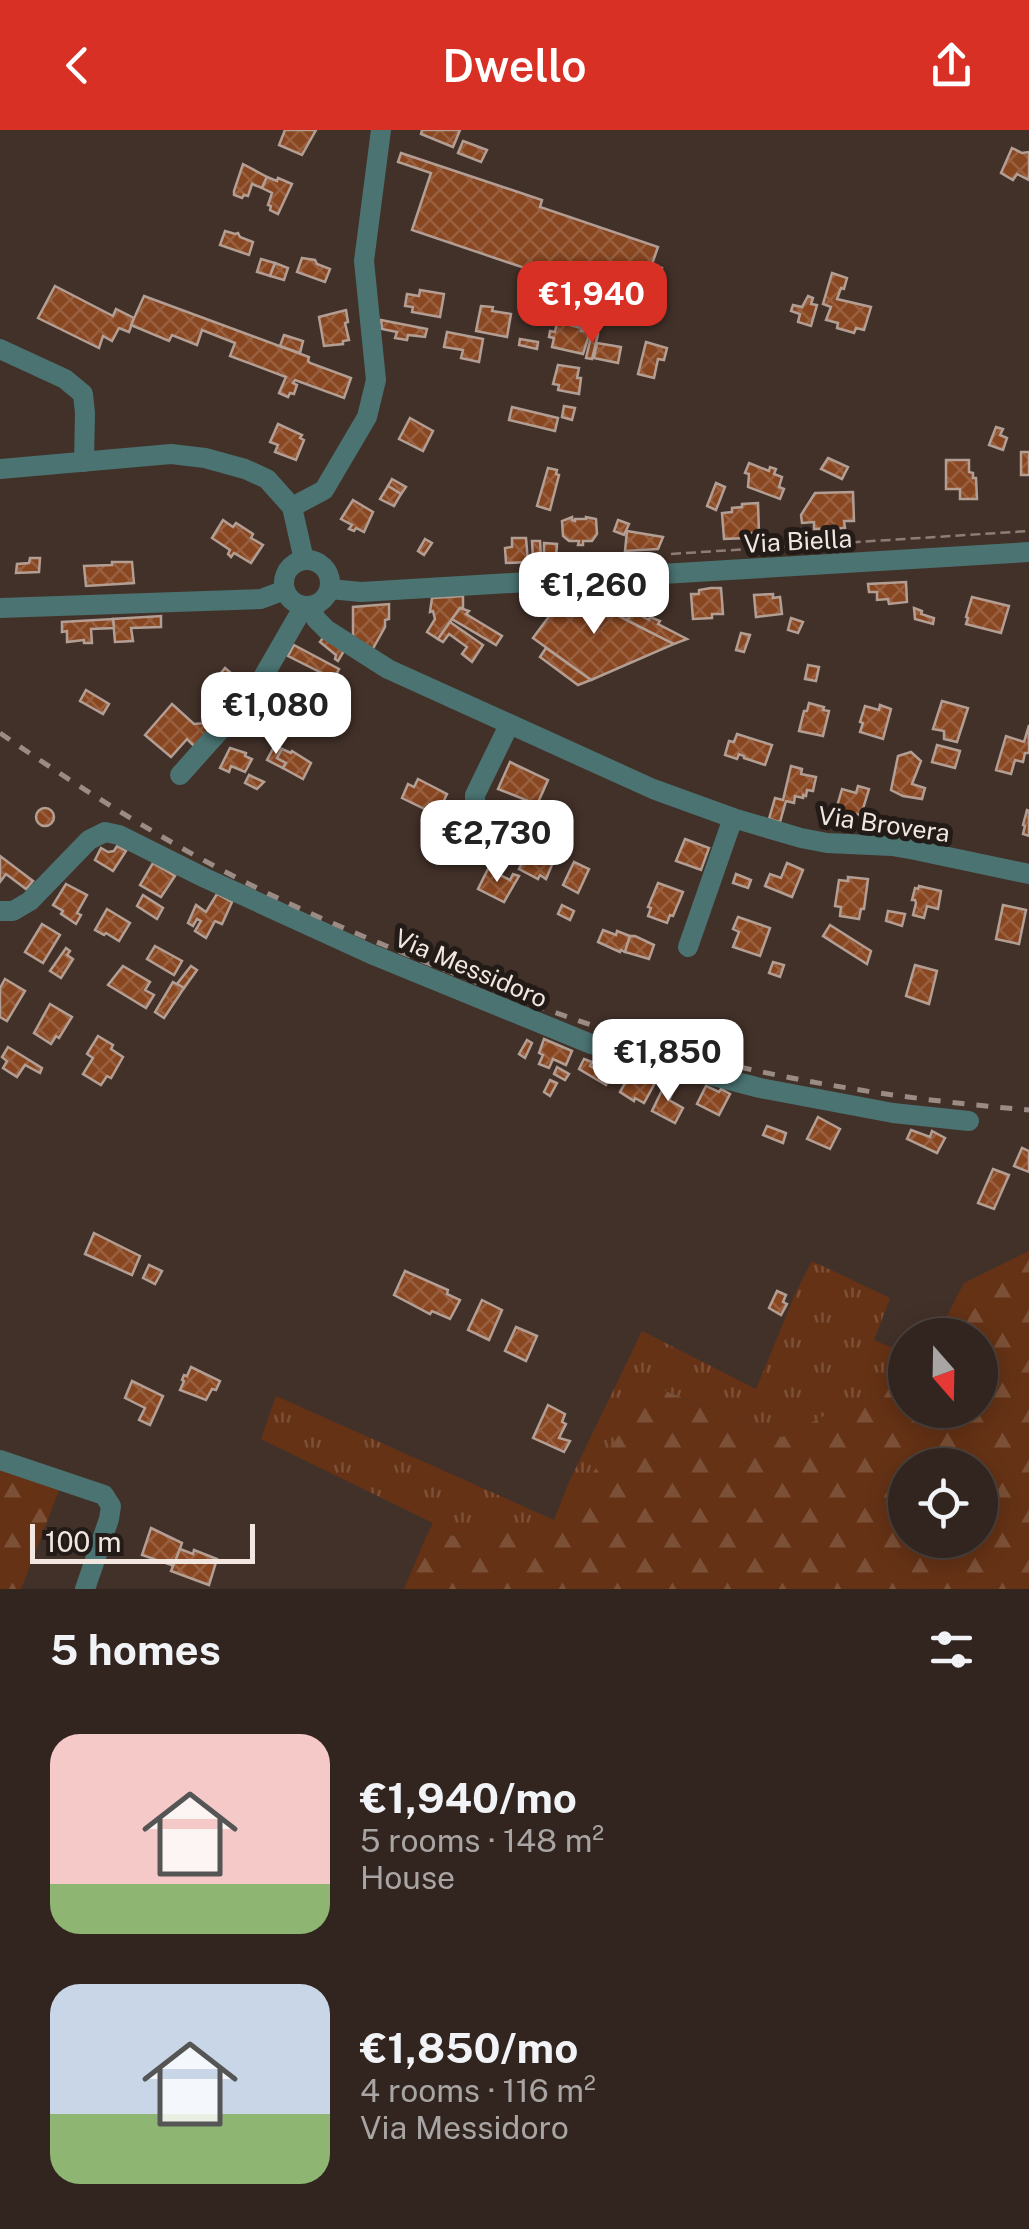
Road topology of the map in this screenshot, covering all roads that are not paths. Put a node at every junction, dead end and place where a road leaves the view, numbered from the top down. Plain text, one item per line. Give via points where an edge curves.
1 (381, 130) edge
2 (0, 349) edge
3 (84, 462) junction
4 (0, 470) edge
5 (292, 507) junction
6 (1029, 552) edge
7 (304, 560) junction
8 (285, 590) junction
9 (330, 590) junction
10 (307, 606) junction
11 (0, 608) edge
12 (509, 725) junction
13 (180, 775) dead end
14 (734, 818) junction
15 (455, 850) dead end
16 (1029, 874) edge
17 (0, 913) edge
18 (688, 946) dead end
19 (969, 1122) dead end
20 (0, 1460) edge
21 (85, 1589) edge

1 - 5 street via 364,260 376,380 367,417 324,490
2 - 3 street via 82,394
3 - 4 street
3 - 5 street via 172,454 205,458 267,478
5 - 7 street
6 - 9 street, Via Biella
7 - 8 street via 290,567
7 - 9 street via 327,570
8 - 10 street
8 - 11 street via 261,598
9 - 10 street
10 - 12 street, Via Brovera via 352,648
10 - 13 street via 254,691
12 - 14 street, Via Brovera
12 - 15 street
14 - 16 street, Via Brovera via 827,843 902,848
14 - 18 street
17 - 19 street, Via Messidoro via 30,901 89,840 104,832 119,835 371,954 592,1044 760,1088
20 - 21 street via 104,1495 109,1519

